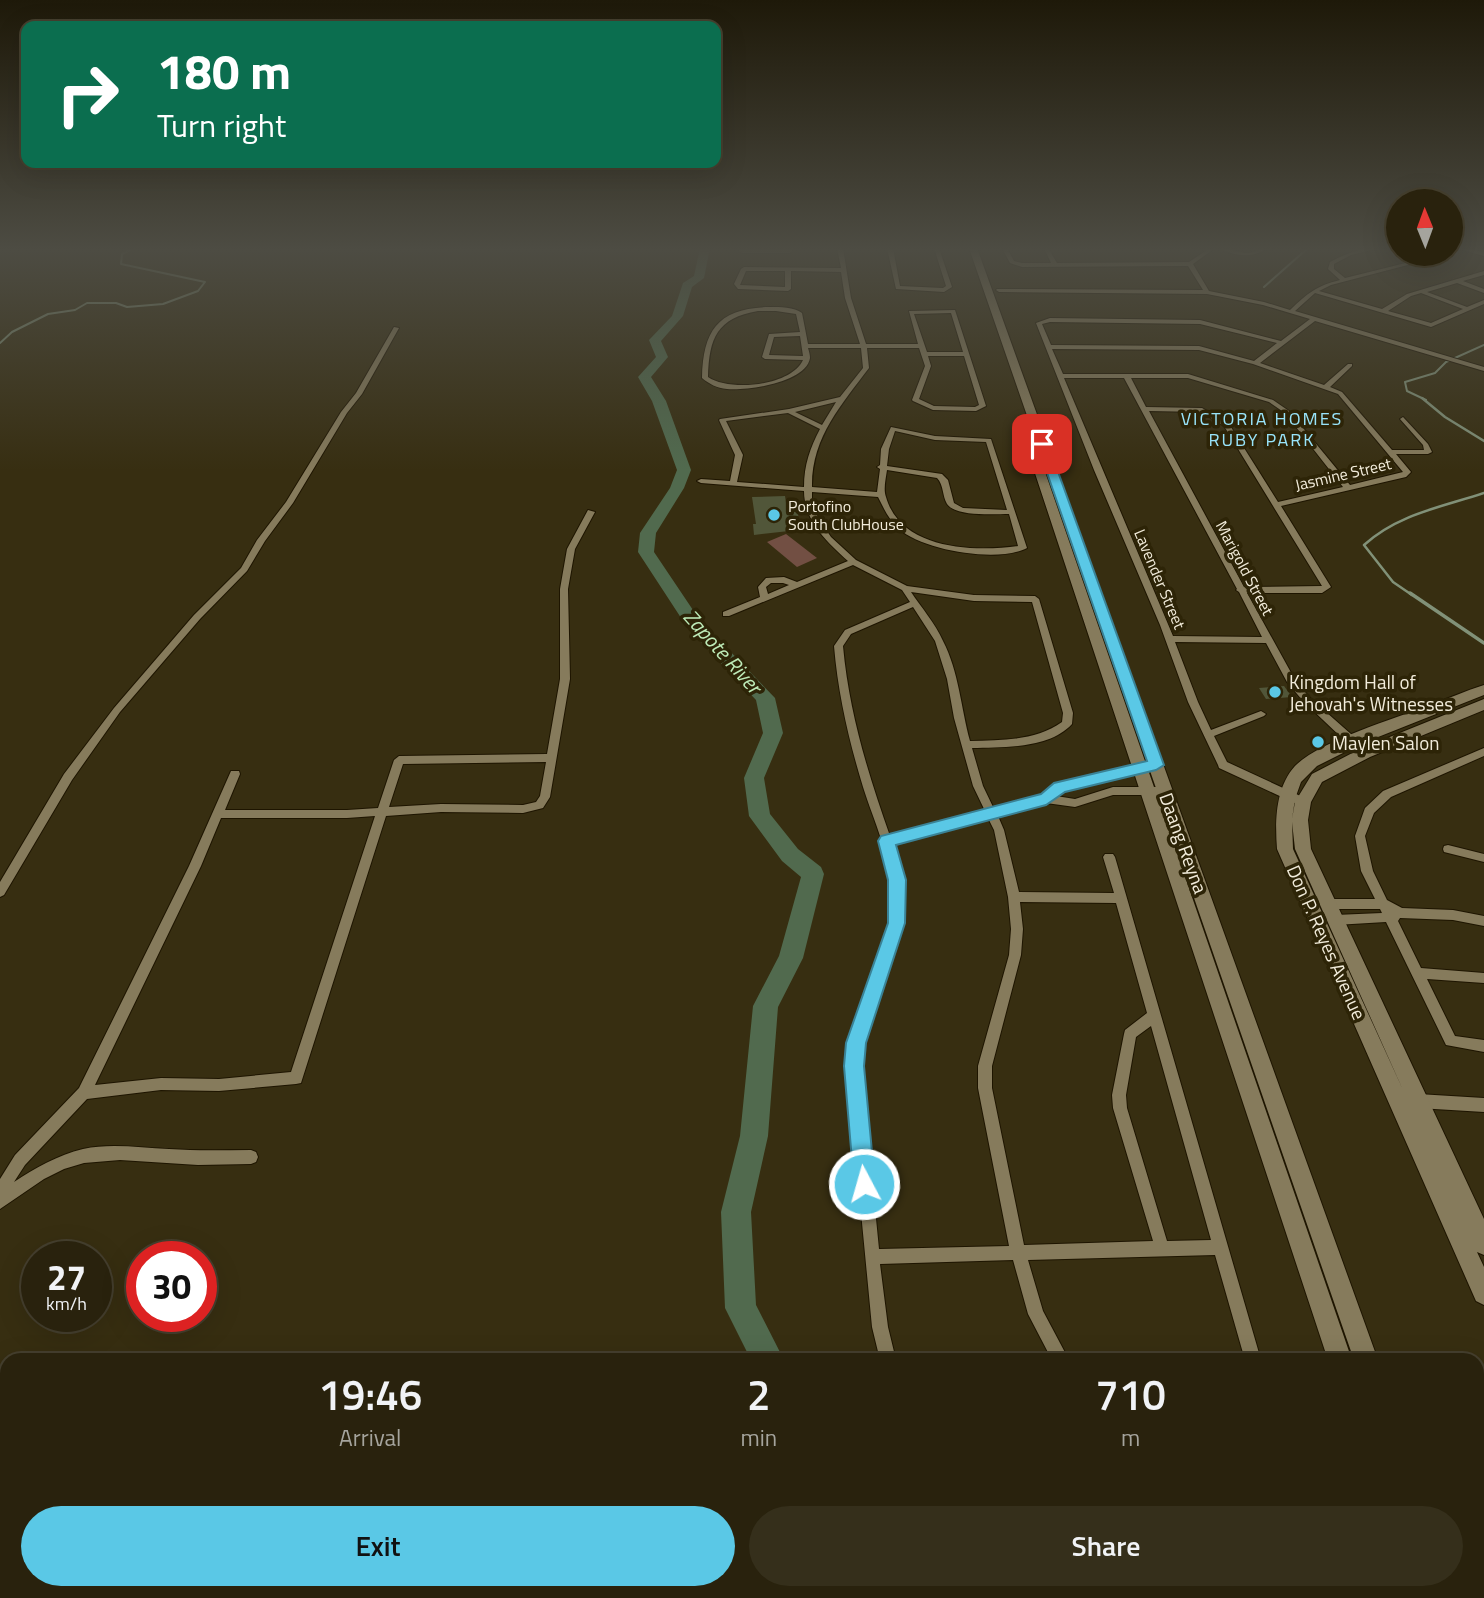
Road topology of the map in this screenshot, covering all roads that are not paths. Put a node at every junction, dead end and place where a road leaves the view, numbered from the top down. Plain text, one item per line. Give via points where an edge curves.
1 (721, 323) edge
2 (801, 323) edge
3 (856, 323) edge
4 (914, 323) edge
5 (957, 323) edge
6 (1000, 323) edge
7 (1040, 323) edge
8 (1202, 323) edge
9 (1310, 323) edge
10 (1326, 323) edge
11 (396, 328) dead end
12 (803, 334) junction
13 (1283, 344) junction
14 (805, 346) junction
15 (864, 346) junction
16 (922, 346) junction
17 (1048, 347) junction
18 (926, 354) junction
19 (967, 354) junction
20 (766, 358) junction
21 (807, 358) junction
22 (760, 363) dead end
23 (1255, 363) junction
24 (1350, 365) dead end
25 (1484, 369) edge
26 (1061, 376) junction
27 (1127, 377) junction
28 (1325, 388) junction
29 (844, 398) junction
30 (1146, 409) junction
31 (789, 411) junction
32 (1403, 419) dead end
33 (823, 428) junction
34 (1391, 452) junction
35 (881, 467) junction
36 (733, 484) junction
37 (775, 488) junction
38 (1348, 488) junction
39 (807, 490) junction
40 (881, 495) junction
41 (1278, 504) junction
42 (591, 512) dead end
43 (1011, 512) junction
44 (853, 562) junction
45 (797, 585) junction
46 (905, 588) junction
47 (1240, 590) junction
48 (765, 598) junction
49 (916, 603) junction
50 (726, 614) dead end
51 (1170, 639) junction
52 (1269, 640) junction
53 (1484, 690) edge
54 (1484, 704) edge
55 (1261, 714) dead end
56 (1208, 735) junction
57 (966, 745) junction
58 (1359, 747) junction
59 (1484, 751) edge
60 (551, 758) junction
61 (1149, 765) junction
62 (1120, 771) junction
63 (235, 774) dead end
64 (1083, 781) junction
65 (1128, 790) junction
66 (1157, 791) junction
67 (1094, 797) junction
68 (1046, 799) junction
69 (1295, 799) junction
70 (383, 811) junction
71 (993, 813) junction
72 (219, 814) junction
73 (887, 841) junction
74 (1448, 849) dead end
75 (1110, 857) dead end
76 (1484, 858) edge
77 (0, 892) edge
78 (1014, 897) junction
79 (1122, 898) junction
80 (1385, 904) junction
81 (1332, 912) junction
82 (1396, 916) junction
83 (1484, 921) edge
84 (1339, 948) junction
85 (1419, 973) junction
86 (1484, 978) edge
87 (1155, 1015) junction
88 (1484, 1046) edge
89 (84, 1093) junction
90 (1418, 1101) junction
91 (1484, 1105) edge
92 (251, 1157) dead end
93 (0, 1192) edge
94 (0, 1202) edge
95 (1484, 1244) edge
96 (1220, 1247) junction
97 (1162, 1248) junction
98 (1018, 1252) junction
99 (872, 1257) junction
100 (1484, 1293) edge
101 (886, 1353) edge
102 (1056, 1353) edge
103 (1251, 1353) edge
104 (1338, 1353) edge
105 (1363, 1353) edge

1 - 21 street via 709,345 705,378 713,385 734,388 766,383 794,372
2 - 12 street
3 - 15 street
4 - 16 street
5 - 19 street
6 - 61 main road, Daang Reyna
7 - 17 street, Lavender Street
8 - 13 street, Lavender Street
9 - 13 street
10 - 25 street
11 - 77 street via 359,394 244,569 117,710 68,777
12 - 14 street
12 - 20 street via 771,335
13 - 23 street
14 - 15 street
14 - 21 street
15 - 16 street
15 - 29 street via 866,368
16 - 18 street
17 - 23 street, Jasmine Street via 1199,348
17 - 26 street, Lavender Street
18 - 19 street
18 - 19 street via 927,375 915,400 933,408 976,409 982,406
20 - 21 street
20 - 22 street
23 - 28 street, Jasmine Street
24 - 28 street
26 - 27 street
26 - 51 street, Lavender Street
27 - 30 street, Marigold Street
27 - 38 street via 1197,377 1277,404
28 - 34 street, Jasmine Street via 1343,396
29 - 31 street
29 - 33 street
30 - 41 street via 1190,408 1220,419
30 - 47 street, Marigold Street
31 - 33 street
31 - 36 street via 722,420 739,455
32 - 34 street via 1428,452
33 - 39 street via 810,461
34 - 38 street, Jasmine Street via 1407,472
35 - 40 street
35 - 43 street via 940,476 951,504 961,510
35 - 43 street via 893,428 935,438 989,440
36 - 37 street
36 - 37 street via 701,481 701,485 742,489
37 - 39 street
38 - 41 street, Jasmine Street
39 - 40 street
39 - 44 street via 820,530
40 - 43 street via 887,512 908,531 963,551 1023,548
41 - 47 street, Jasmine Street via 1327,587
42 - 60 street via 571,549 564,589 565,680
44 - 45 street
44 - 46 street
45 - 48 street
45 - 48 street via 769,580 762,587
46 - 49 street
46 - 57 street via 974,598 1035,599 1038,605 1068,713 1067,724 1049,735 1019,742
47 - 52 street, Marigold Street
48 - 50 street
49 - 57 street via 947,661
49 - 73 street via 848,632 838,646 860,757
51 - 52 street
51 - 56 street, Lavender Street
52 - 58 street, Marigold Street via 1298,690
53 - 58 main road, Don P. Reyes Avenue
54 - 58 main road, Don P. Reyes Avenue
55 - 56 street
56 - 69 street, Lavender Street via 1223,765
57 - 71 street via 978,786
58 - 69 main road, Don P. Reyes Avenue via 1301,769
59 - 80 street via 1410,782 1368,811 1360,836 1362,853
60 - 70 street via 399,760
60 - 70 street via 545,797 539,805
61 - 62 street
61 - 66 main road, Daang Reyna
62 - 64 street
62 - 65 street
63 - 72 street
64 - 67 street
64 - 68 street via 1060,787
65 - 66 street
65 - 67 street
66 - 104 main road, Daang Reyna
66 - 105 main road, Daang Reyna
67 - 68 street via 1074,803
68 - 71 street
69 - 81 main road, Don P. Reyes Avenue via 1303,849
69 - 84 main road, Don P. Reyes Avenue via 1283,817 1285,849
70 - 72 street
70 - 89 street via 296,1078 219,1085 161,1084
71 - 73 street
71 - 78 street
72 - 89 street
73 - 99 street via 897,880 897,923 856,1043 854,1066
74 - 76 street
75 - 79 street
78 - 79 street
78 - 98 street via 1015,955 985,1066 985,1088
79 - 87 street
80 - 81 street
80 - 82 street
81 - 82 street
81 - 84 main road, Don P. Reyes Avenue
82 - 83 street via 1453,915
82 - 85 street
84 - 90 main road, Don P. Reyes Avenue
84 - 100 main road, Don P. Reyes Avenue
85 - 86 street
85 - 88 street via 1451,1041
87 - 96 street
87 - 97 street via 1130,1034 1119,1095
89 - 93 street via 20,1160
90 - 91 street
90 - 95 main road, Don P. Reyes Avenue
92 - 94 street via 83,1157 18,1187
96 - 97 street
96 - 103 street
97 - 98 street
98 - 99 street
98 - 102 street via 1036,1314
99 - 101 street

